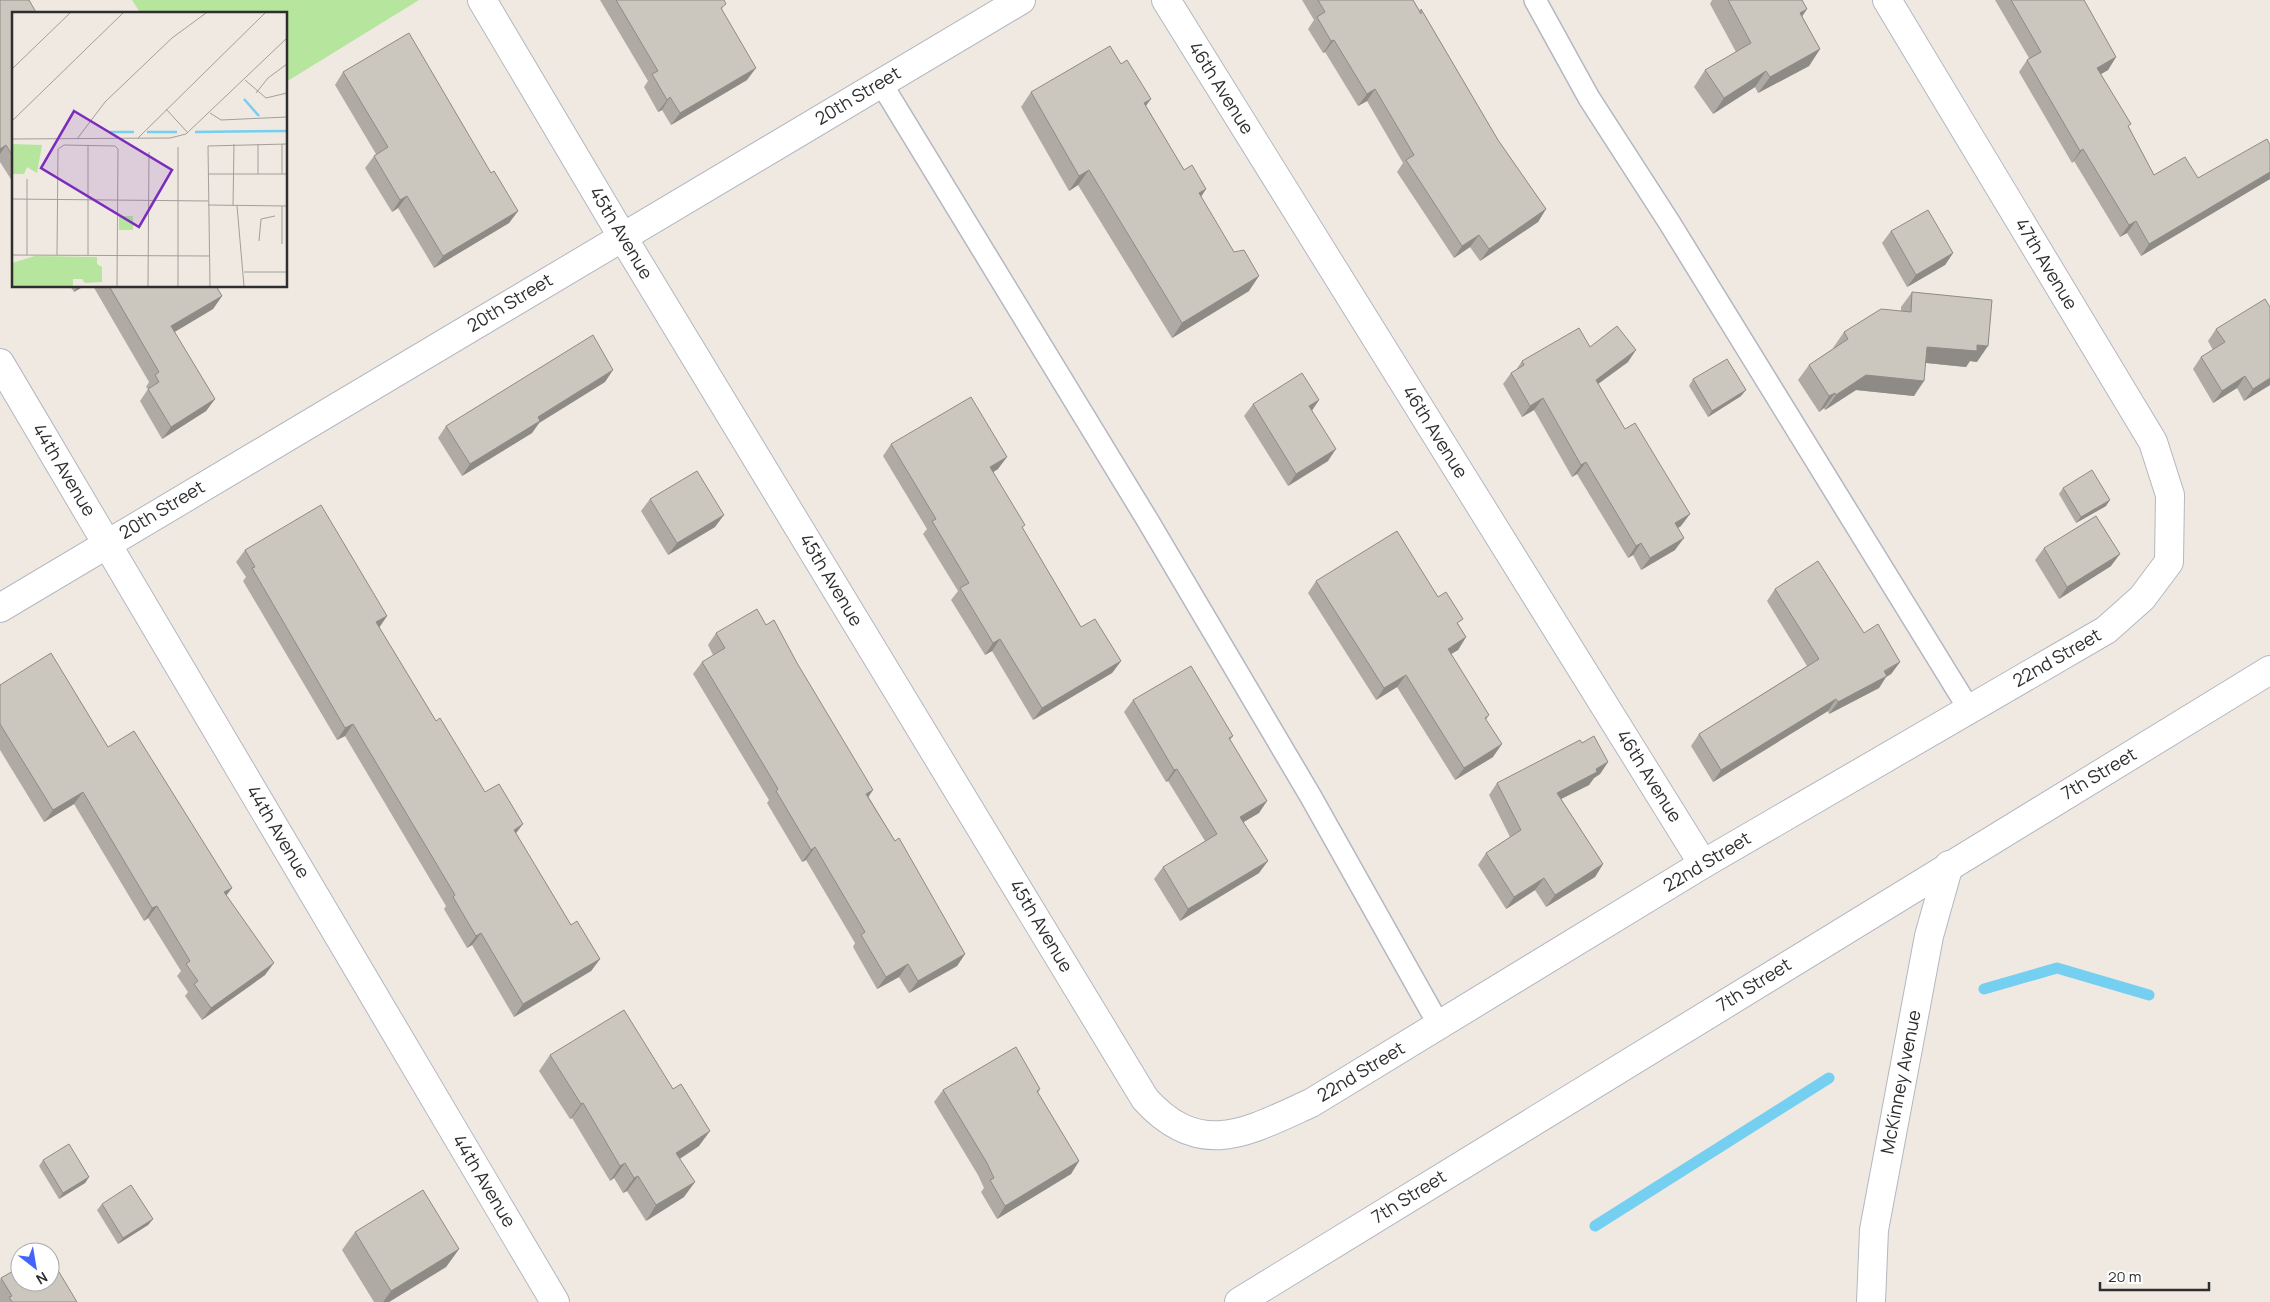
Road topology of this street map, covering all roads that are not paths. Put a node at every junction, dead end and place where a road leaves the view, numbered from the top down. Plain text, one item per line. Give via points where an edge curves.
1 (482, 0) edge
2 (1021, 0) edge
3 (1166, 0) edge
4 (1535, 0) edge
5 (1887, 0) edge
6 (881, 83) junction
7 (622, 236) junction
8 (0, 362) edge
9 (2170, 539) joint
10 (107, 543) junction
11 (0, 608) edge
12 (2270, 670) edge
13 (1969, 709) junction
14 (1703, 864) junction
15 (1950, 865) junction
16 (1439, 1024) junction
17 (1203, 1134) joint
18 (555, 1302) edge
19 (1239, 1302) edge
20 (1871, 1302) edge

1 - 7 street, 45th Avenue
2 - 6 street, 20th Street
3 - 14 street, 46th Avenue
4 - 13 lane via 1589,98
5 - 9 street, 47th Avenue via 2153,442 2170,495
6 - 7 street, 20th Street
6 - 16 lane via 1153,530 1316,806
7 - 10 street, 20th Street
7 - 17 street, 45th Avenue via 1145,1098 1162,1117 1182,1130
8 - 10 street, 44th Avenue
9 - 13 street, 22nd Street via 2169,562 2142,598 2106,630
10 - 11 street, 20th Street
10 - 18 street, 44th Avenue
12 - 15 street, 7th Street
13 - 14 street, 22nd Street
14 - 16 street, 22nd Street
15 - 19 street, 7th Street
15 - 20 street, McKinney Avenue via 1928,936 1874,1230
16 - 17 street, 22nd Street via 1311,1103 1233,1135

